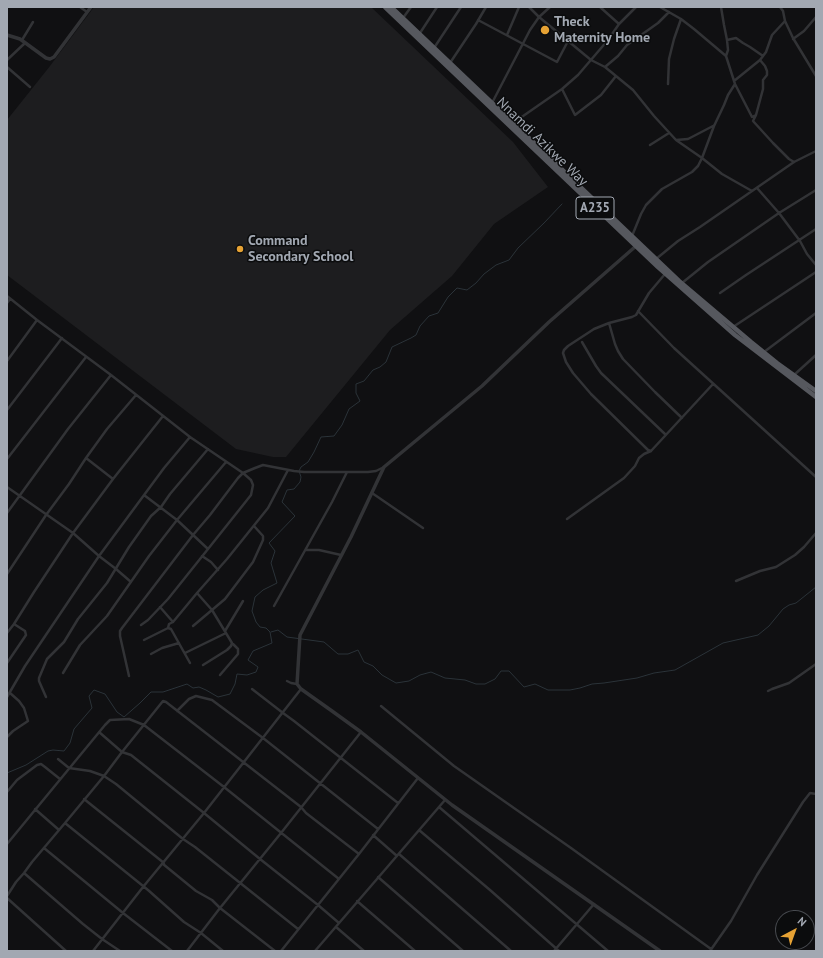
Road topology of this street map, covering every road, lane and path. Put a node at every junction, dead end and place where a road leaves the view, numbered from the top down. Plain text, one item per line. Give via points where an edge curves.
1 (80, 7) edge
2 (91, 7) edge
3 (385, 7) edge
4 (391, 7) edge
5 (411, 7) edge
6 (437, 7) edge
7 (460, 7) edge
8 (486, 7) edge
9 (519, 7) edge
10 (529, 7) edge
11 (550, 7) edge
12 (600, 7) edge
13 (636, 7) edge
14 (660, 7) edge
15 (721, 7) edge
16 (780, 7) edge
17 (87, 12) junction
18 (669, 12) junction
19 (539, 17) junction
20 (816, 17) edge
21 (403, 18) junction
22 (681, 19) junction
23 (478, 20) junction
24 (785, 21) junction
25 (33, 22) dead end
26 (619, 24) junction
27 (419, 34) junction
28 (7, 35) edge
29 (507, 35) junction
30 (793, 38) junction
31 (22, 40) junction
32 (727, 40) junction
33 (568, 41) junction
34 (26, 42) junction
35 (523, 44) junction
36 (434, 48) junction
37 (726, 56) junction
38 (763, 56) junction
39 (7, 60) edge
40 (591, 60) junction
41 (760, 60) junction
42 (450, 63) junction
43 (7, 66) edge
44 (605, 68) junction
45 (616, 76) junction
46 (816, 76) edge
47 (734, 82) junction
48 (668, 84) dead end
49 (30, 87) dead end
50 (562, 89) junction
51 (492, 103) junction
52 (756, 115) junction
53 (513, 123) junction
54 (714, 126) junction
55 (669, 133) junction
56 (676, 140) junction
57 (650, 145) dead end
58 (816, 151) edge
59 (702, 158) junction
60 (794, 162) junction
61 (757, 188) junction
62 (816, 190) edge
63 (752, 191) junction
64 (779, 213) junction
65 (816, 230) edge
66 (632, 236) junction
67 (800, 241) junction
68 (636, 246) junction
69 (656, 260) junction
70 (816, 265) edge
71 (816, 272) edge
72 (665, 274) junction
73 (682, 283) junction
74 (720, 293) dead end
75 (7, 296) edge
76 (10, 299) junction
77 (7, 303) edge
78 (638, 311) junction
79 (816, 313) edge
80 (38, 320) junction
81 (609, 323) junction
82 (733, 328) junction
83 (62, 338) junction
84 (582, 342) dead end
85 (763, 352) junction
86 (816, 355) edge
87 (86, 357) junction
88 (7, 361) edge
89 (111, 375) junction
90 (794, 375) junction
91 (713, 384) junction
92 (816, 391) edge
93 (136, 395) junction
94 (816, 397) edge
95 (7, 410) edge
96 (163, 416) junction
97 (682, 418) junction
98 (666, 434) junction
99 (190, 437) junction
100 (208, 449) junction
101 (652, 450) junction
102 (86, 458) junction
103 (7, 459) edge
104 (226, 462) junction
105 (384, 467) junction
106 (289, 470) junction
107 (346, 472) junction
108 (242, 473) junction
109 (816, 477) edge
110 (113, 479) junction
111 (7, 487) edge
112 (372, 493) junction
113 (144, 495) junction
114 (19, 496) junction
115 (161, 507) junction
116 (7, 513) edge
117 (46, 515) junction
118 (567, 519) dead end
119 (177, 520) junction
120 (254, 526) junction
121 (423, 528) dead end
122 (816, 533) edge
123 (73, 534) junction
124 (193, 535) junction
125 (208, 549) junction
126 (306, 550) junction
127 (341, 555) junction
128 (99, 556) junction
129 (202, 556) junction
130 (116, 569) junction
131 (218, 570) junction
132 (7, 574) edge
133 (736, 581) dead end
134 (131, 582) junction
135 (197, 593) junction
136 (243, 601) dead end
137 (274, 606) dead end
138 (160, 608) junction
139 (212, 610) junction
140 (174, 622) junction
141 (14, 624) junction
142 (141, 625) dead end
143 (193, 626) dead end
144 (168, 628) junction
145 (226, 632) junction
146 (7, 633) edge
147 (144, 640) dead end
148 (179, 643) junction
149 (232, 643) junction
150 (184, 653) junction
151 (151, 654) dead end
152 (7, 663) edge
153 (190, 663) dead end
154 (203, 664) dead end
155 (816, 664) edge
156 (64, 673) dead end
157 (220, 675) dead end
158 (129, 676) dead end
159 (287, 681) dead end
160 (297, 684) junction
161 (252, 689) dead end
162 (301, 689) junction
163 (768, 691) dead end
164 (10, 693) junction
165 (7, 697) edge
166 (46, 697) dead end
167 (381, 706) dead end
168 (177, 711) junction
169 (282, 713) junction
170 (144, 725) junction
171 (100, 732) junction
172 (361, 732) junction
173 (7, 738) edge
174 (263, 738) junction
175 (122, 752) junction
176 (340, 758) junction
177 (58, 759) dead end
178 (243, 763) junction
179 (69, 768) junction
180 (104, 776) junction
181 (418, 778) junction
182 (60, 779) junction
183 (320, 783) junction
184 (224, 787) junction
185 (7, 792) edge
186 (816, 794) edge
187 (84, 799) junction
188 (445, 800) junction
189 (398, 803) junction
190 (439, 807) junction
191 (301, 808) junction
192 (35, 809) junction
193 (204, 813) junction
194 (65, 823) junction
195 (378, 829) junction
196 (59, 830) junction
197 (419, 830) junction
198 (281, 833) junction
199 (373, 835) junction
200 (183, 839) junction
201 (7, 844) edge
202 (44, 848) junction
203 (359, 854) junction
204 (398, 855) junction
205 (260, 859) junction
206 (163, 863) junction
207 (24, 873) junction
208 (378, 877) junction
209 (339, 879) junction
210 (240, 882) junction
211 (143, 887) junction
212 (7, 897) edge
213 (357, 901) junction
214 (594, 904) junction
215 (318, 905) junction
216 (220, 908) junction
217 (123, 913) junction
218 (339, 923) junction
219 (577, 924) junction
220 (336, 927) junction
221 (298, 929) junction
222 (201, 933) junction
223 (102, 938) junction
224 (319, 946) junction
225 (556, 950) edge
226 (711, 950) edge
227 (66, 951) edge
228 (93, 951) edge
229 (120, 951) edge
230 (172, 951) edge
231 (187, 951) edge
232 (223, 951) edge
233 (275, 951) edge
234 (281, 951) edge
235 (315, 951) edge
236 (320, 951) edge
237 (364, 951) edge
238 (415, 951) edge
239 (463, 951) edge
240 (511, 951) edge
241 (608, 951) edge
242 (660, 951) edge

1 - 17 street
2 - 17 street
3 - 68 highway, Nnamdi Azikwe Way / A235
4 - 21 highway, Nnamdi Azikwe Way / A235
5 - 21 street
6 - 27 street
7 - 36 street
8 - 23 street
9 - 29 street
10 - 19 street
11 - 19 street
12 - 26 street
13 - 26 street
14 - 18 street
15 - 32 street
16 - 24 street
17 - 34 street via 50,59
18 - 22 street
18 - 44 street via 627,45
19 - 33 street
19 - 35 street
20 - 30 street via 804,31
21 - 27 highway, Nnamdi Azikwe Way / A235
22 - 37 street
22 - 48 street via 668,59
23 - 29 street
23 - 42 street
24 - 30 street
24 - 38 street via 772,35
25 - 31 street
26 - 40 street
27 - 36 highway, Nnamdi Azikwe Way / A235
28 - 31 street
29 - 35 street
30 - 46 street
31 - 34 street
32 - 37 street
32 - 38 street via 736,38
33 - 35 street via 557,62
33 - 40 street
34 - 39 street
35 - 51 street
36 - 42 highway, Nnamdi Azikwe Way / A235
37 - 47 street
38 - 41 street
40 - 44 street
40 - 50 street
41 - 47 street
41 - 52 street via 767,75 763,80
42 - 51 highway, Nnamdi Azikwe Way / A235
43 - 49 street
44 - 45 street
45 - 50 street via 601,95 575,115
45 - 55 street via 633,90
47 - 52 street via 752,118
47 - 54 street
50 - 53 street
51 - 53 highway, Nnamdi Azikwe Way / A235
52 - 60 street via 753,121 773,144
53 - 66 highway, Nnamdi Azikwe Way / A235
54 - 56 street via 688,138
54 - 59 street
55 - 56 street
55 - 57 street
56 - 59 street
58 - 60 street
59 - 63 street via 722,174
59 - 66 street via 692,172 662,189 646,205
60 - 61 street
61 - 63 street
61 - 64 street
62 - 64 street
63 - 69 street via 678,241
64 - 67 street
64 - 73 street
65 - 67 street
66 - 69 highway, Nnamdi Azikwe Way / A235
67 - 70 street
67 - 74 street
68 - 72 highway, Nnamdi Azikwe Way / A235
68 - 105 street via 549,322 482,386
69 - 73 highway, Nnamdi Azikwe Way / A235
71 - 82 street
72 - 78 street
72 - 94 highway, Nnamdi Azikwe Way / A235 via 735,335
73 - 82 highway, Nnamdi Azikwe Way / A235
75 - 76 street
76 - 77 street
76 - 80 street
78 - 81 street via 632,317
78 - 91 street
79 - 85 street
80 - 83 street
80 - 88 street
81 - 97 street via 614,344 623,359
81 - 101 street via 594,329 568,346 563,353 566,362 591,394 648,450
82 - 85 highway, Nnamdi Azikwe Way / A235
83 - 87 street
83 - 95 street
84 - 98 street via 601,372
85 - 90 highway, Nnamdi Azikwe Way / A235
86 - 90 street
87 - 89 street
87 - 103 street
89 - 93 street
89 - 114 street
90 - 92 highway, Nnamdi Azikwe Way / A235
91 - 97 street
91 - 109 street
93 - 96 street
93 - 102 street
96 - 99 street
96 - 110 street
97 - 98 street
98 - 101 street
99 - 100 street
99 - 113 street
100 - 104 street
100 - 115 street
101 - 118 street via 639,458 624,478
102 - 110 street
102 - 117 street
104 - 108 street
104 - 119 street
105 - 107 street via 376,471
105 - 112 street
106 - 107 street
106 - 108 street via 263,465
106 - 120 street via 268,508
107 - 126 street
108 - 124 street
108 - 125 street via 254,485 251,495
110 - 123 street
111 - 114 street
112 - 121 street
112 - 127 street
113 - 115 street
113 - 128 street
114 - 116 street
114 - 117 street
115 - 119 street
115 - 130 street via 151,516
117 - 123 street
117 - 132 street
119 - 124 street
119 - 134 street
120 - 131 street
120 - 139 street via 263,536 263,540 253,562 225,599
122 - 133 street via 795,555 776,567
123 - 128 street
123 - 141 street
124 - 125 street
124 - 158 street via 120,631
125 - 129 street
126 - 127 street
126 - 137 street
127 - 160 street via 300,635
128 - 130 street
128 - 164 street via 25,666
129 - 131 street
129 - 138 street
130 - 134 street
130 - 166 street via 64,642 47,659 39,678
131 - 135 street
134 - 156 street via 107,616 80,645
135 - 139 street
135 - 140 street
136 - 145 street
138 - 140 street
138 - 142 street
139 - 143 street
139 - 145 street
140 - 144 street via 169,624
141 - 146 street
141 - 152 street via 25,631 26,635
144 - 147 street
144 - 148 street
145 - 149 street
145 - 150 street
148 - 150 street
148 - 151 street
149 - 154 street via 227,650
149 - 157 street via 238,649 238,654
150 - 153 street
155 - 163 street via 789,683
159 - 160 street via 290,684
160 - 162 street
161 - 169 street
162 - 169 street
162 - 172 street
164 - 165 street
164 - 173 street via 24,708 28,721
167 - 226 street via 454,766
168 - 170 street via 163,702
168 - 174 street via 196,696 212,700
168 - 178 street
169 - 174 street
169 - 176 street
170 - 171 street via 129,719 110,720
170 - 175 street
170 - 184 street
171 - 175 street
171 - 179 street
172 - 176 street
172 - 181 street
174 - 178 street
174 - 183 street
175 - 180 street
175 - 193 street via 131,754
176 - 183 street
176 - 189 street
177 - 179 street
178 - 184 street
178 - 191 street
179 - 180 street
179 - 182 street
180 - 187 street
180 - 200 street
181 - 188 street
181 - 189 street
182 - 185 street via 41,764 17,780
182 - 192 street
183 - 191 street
183 - 195 street
184 - 193 street
184 - 198 street
186 - 226 street via 810,793 803,802 731,922
187 - 194 street
187 - 206 street
188 - 190 street
188 - 214 street
189 - 195 street
190 - 197 street
190 - 219 street
191 - 198 street
191 - 203 street
192 - 196 street
192 - 201 street
193 - 200 street
193 - 205 street
194 - 196 street
194 - 211 street
195 - 199 street
196 - 202 street
197 - 204 street
197 - 225 street
198 - 205 street
198 - 209 street
199 - 203 street
199 - 204 street
200 - 206 street
200 - 210 street
202 - 207 street
202 - 217 street
203 - 209 street
204 - 208 street
204 - 240 street
205 - 210 street
205 - 215 street
206 - 211 street
206 - 216 street
207 - 212 street
207 - 223 street
208 - 213 street
208 - 239 street
209 - 215 street
210 - 216 street
210 - 221 street
211 - 217 street
211 - 222 street
212 - 227 street
213 - 218 street
213 - 238 street
214 - 219 street
214 - 242 street
215 - 218 street
215 - 221 street
216 - 222 street
216 - 233 street
217 - 223 street
217 - 230 street
218 - 220 street
219 - 225 street
219 - 241 street
220 - 224 street
220 - 237 street
221 - 234 street
222 - 231 street
222 - 232 street
223 - 228 street
223 - 229 street
224 - 235 street
224 - 236 street

